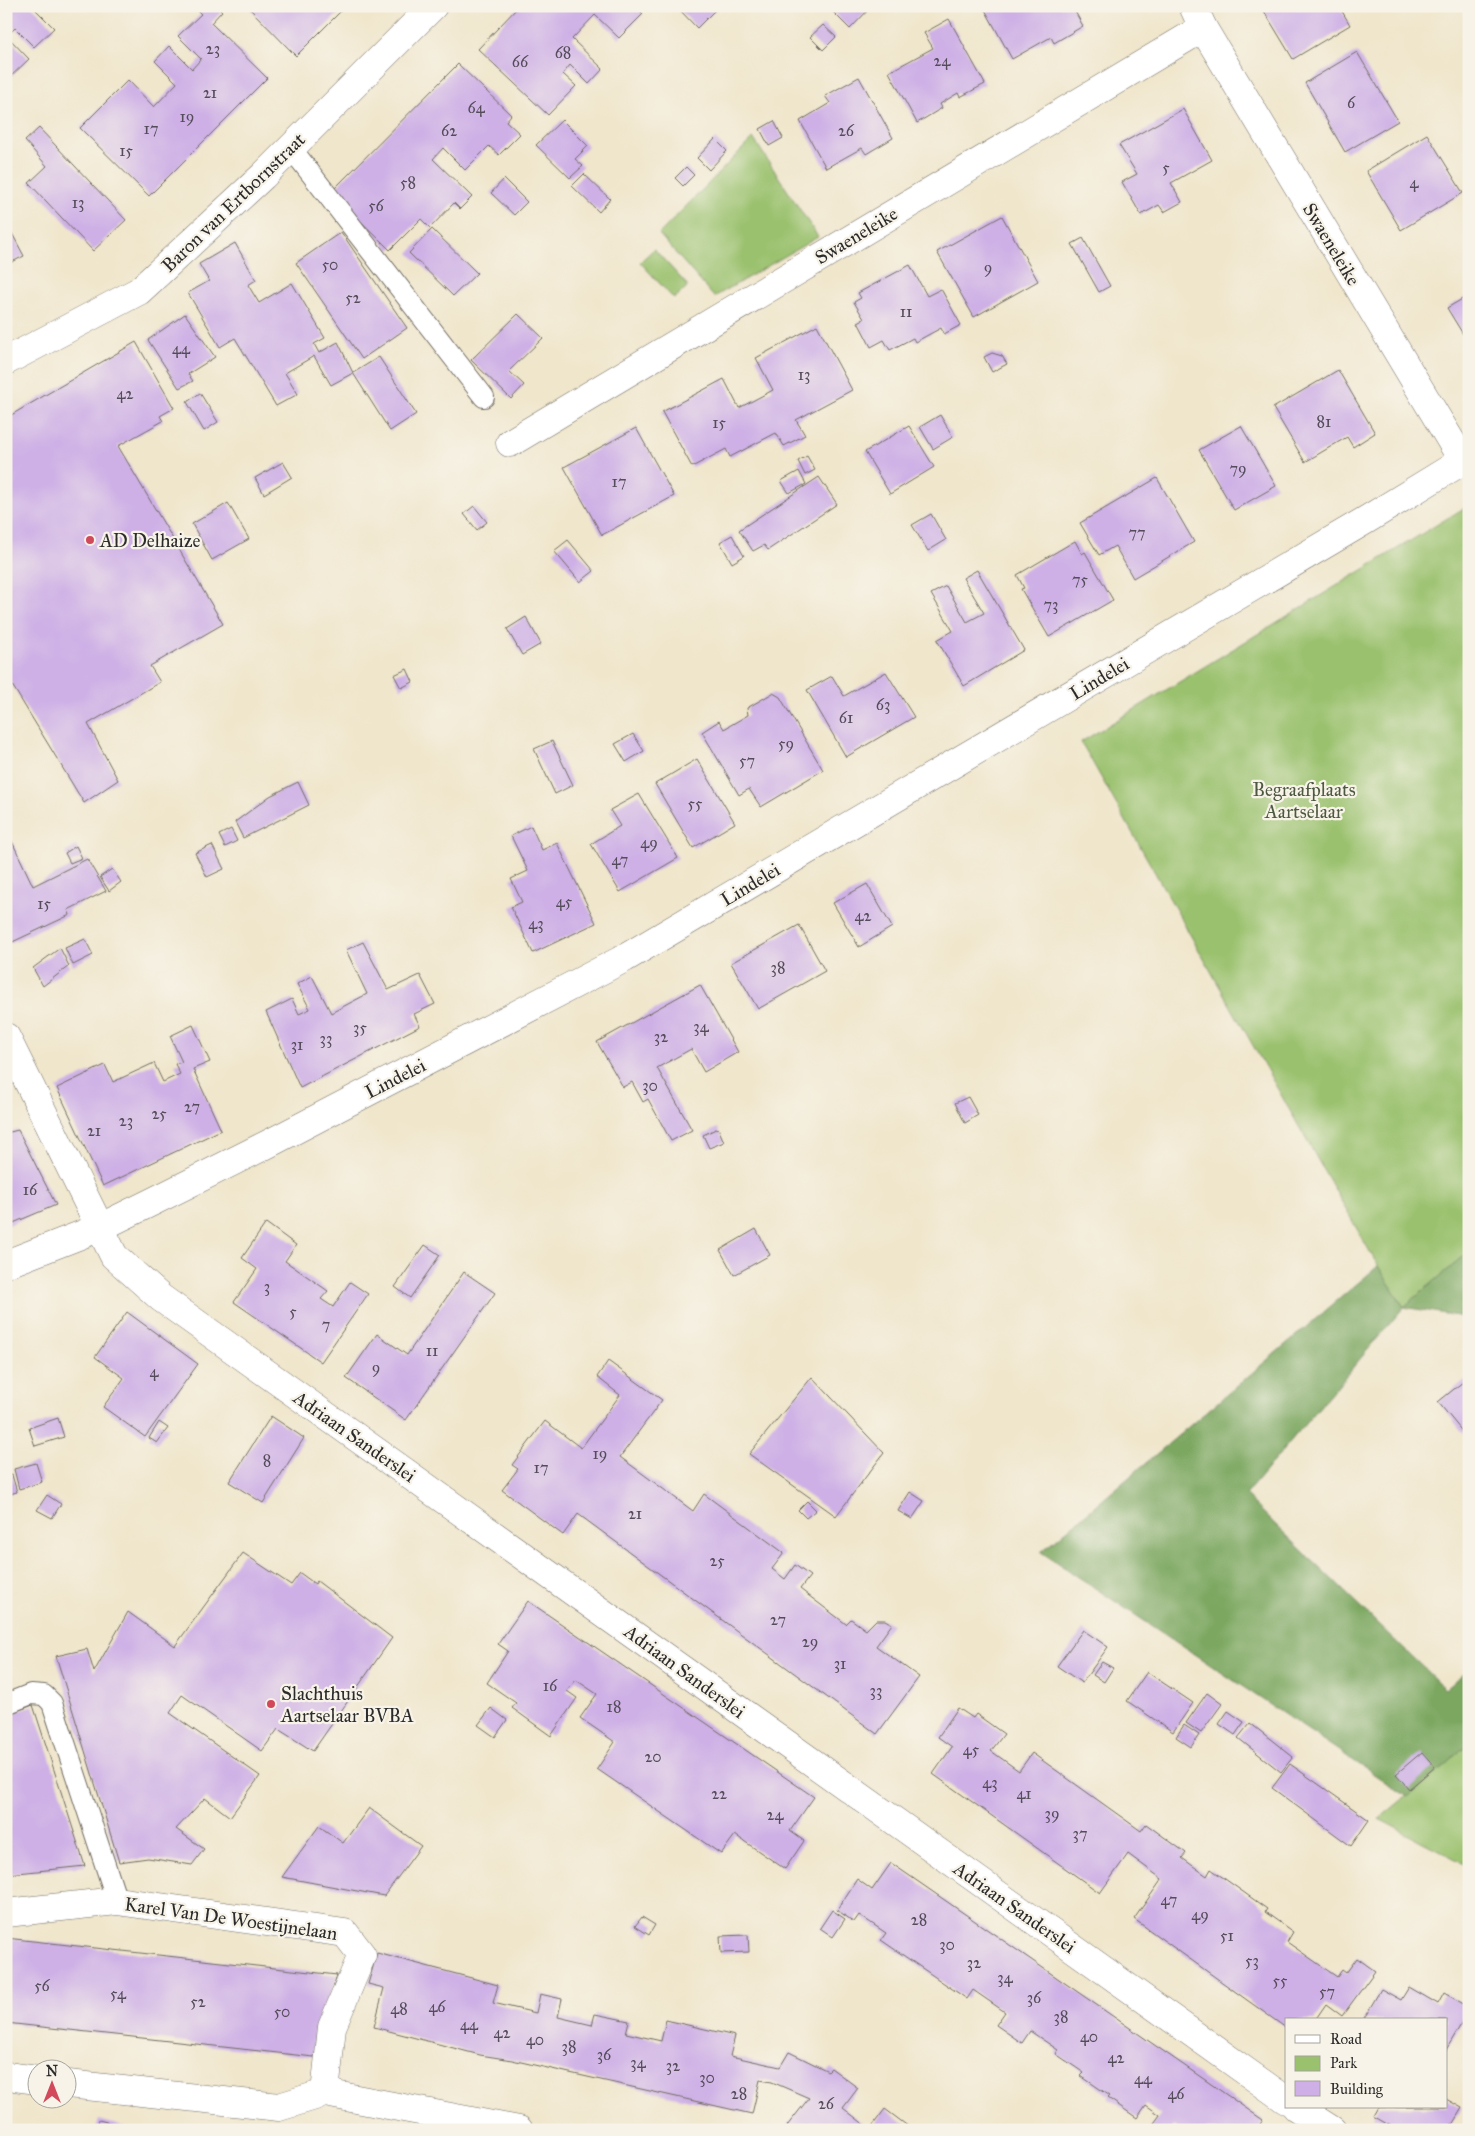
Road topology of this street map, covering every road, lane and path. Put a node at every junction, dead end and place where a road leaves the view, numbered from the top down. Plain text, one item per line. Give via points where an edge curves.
1 (433, 6) edge
2 (1198, 17) edge
3 (291, 148) junction
4 (6, 361) edge
5 (484, 396) dead end
6 (510, 443) dead end
7 (1466, 459) edge
8 (6, 1037) edge
9 (101, 1227) junction
10 (6, 1264) edge
11 (6, 1704) edge
12 (117, 1901) junction
13 (6, 1913) edge
14 (6, 2076) edge
15 (28, 2079) edge
16 (78, 2085) edge
17 (325, 2093) junction
18 (1285, 2099) edge
19 (1298, 2108) edge
20 (519, 2130) edge
21 (1332, 2130) edge

1 - 3 street, Baron van Ertbornstraat
2 - 6 street, Swaeneleike
2 - 7 street, Swaeneleike
3 - 4 street, Baron van Ertbornstraat via 139,291
3 - 5 lane
7 - 9 street, Lindelei via 625,958
8 - 9 street, Adriaan Sanderslei
9 - 10 street, Lindelei
9 - 18 street, Adriaan Sanderslei via 114,1256 161,1298
11 - 12 lane via 31,1694 44,1694 52,1703
12 - 13 street, Karel Van De Woestijnelaan
12 - 17 street, Karel Van De Woestijnelaan via 345,1934 362,1955 332,2028
14 - 15 street
16 - 17 street via 279,2107
17 - 20 street
19 - 21 street

